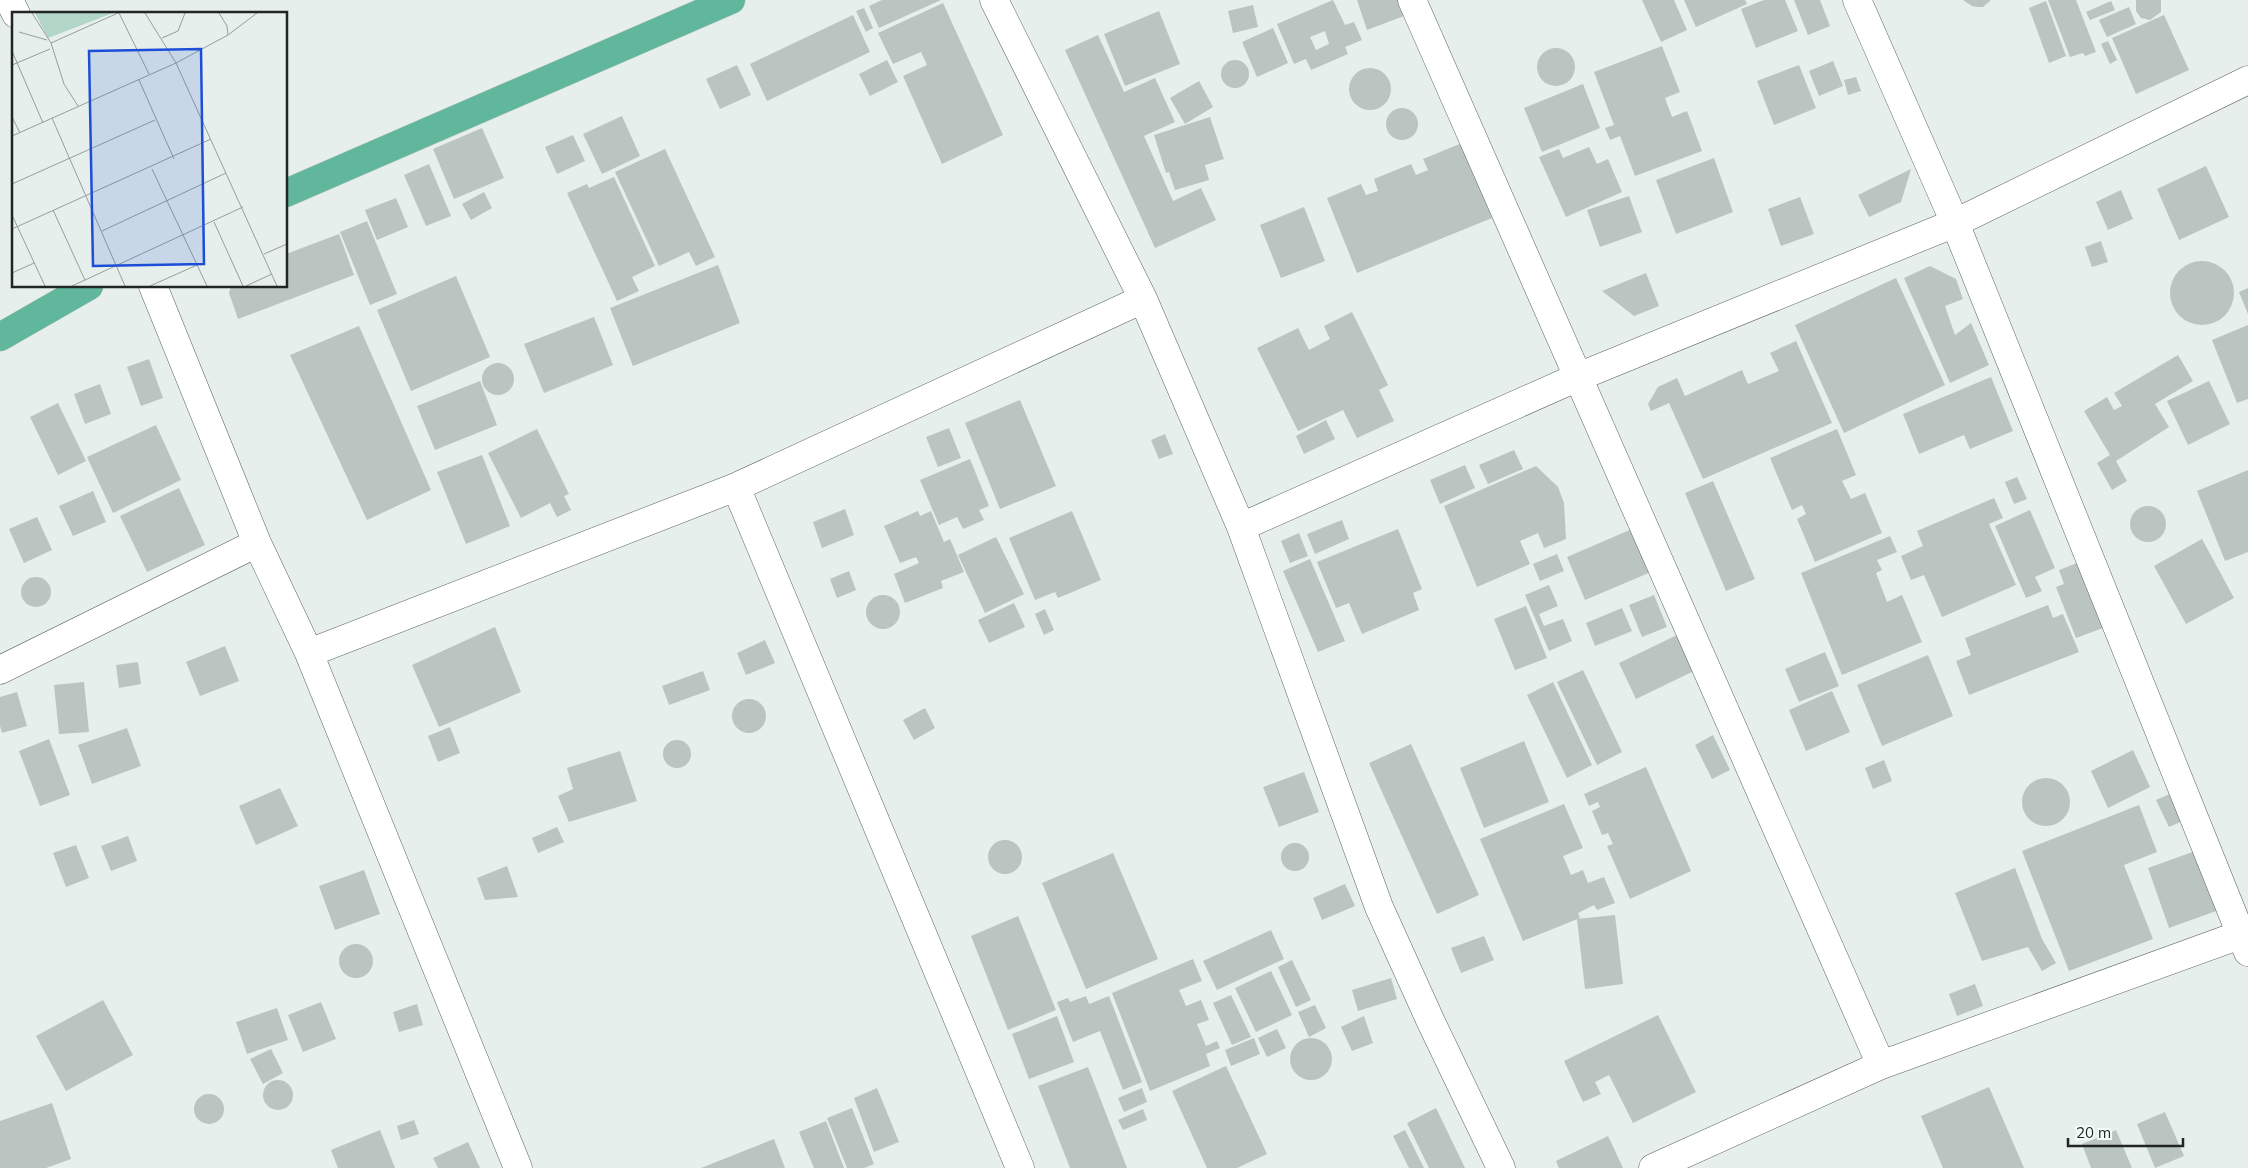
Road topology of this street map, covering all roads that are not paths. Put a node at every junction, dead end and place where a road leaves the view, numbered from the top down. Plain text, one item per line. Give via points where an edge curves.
1 (9, 0) edge
2 (731, 0) edge
3 (994, 0) edge
4 (1412, 0) edge
5 (1857, 0) edge
6 (15, 12) edge
7 (2248, 80) edge
8 (288, 192) edge
9 (1955, 222) junction
10 (86, 288) edge
11 (154, 288) edge
12 (1143, 299) junction
13 (0, 337) edge
14 (1578, 377) junction
15 (736, 488) junction
16 (1241, 528) junction
17 (257, 543) junction
18 (309, 653) junction
19 (0, 670) edge
20 (2245, 940) edge
21 (1880, 1065) junction
22 (518, 1168) edge
23 (1020, 1168) edge
24 (1501, 1168) edge
25 (1654, 1168) edge

1 - 6 street
2 - 8 highway
3 - 12 street
4 - 14 street
5 - 9 street
7 - 9 street
9 - 14 street
9 - 20 street
10 - 13 highway
11 - 17 street
12 - 15 street
12 - 16 street
14 - 16 street
14 - 21 street
15 - 18 street
15 - 23 street
16 - 24 street via 1379,907
17 - 18 street
17 - 19 street
18 - 22 street
20 - 21 street
21 - 25 street

